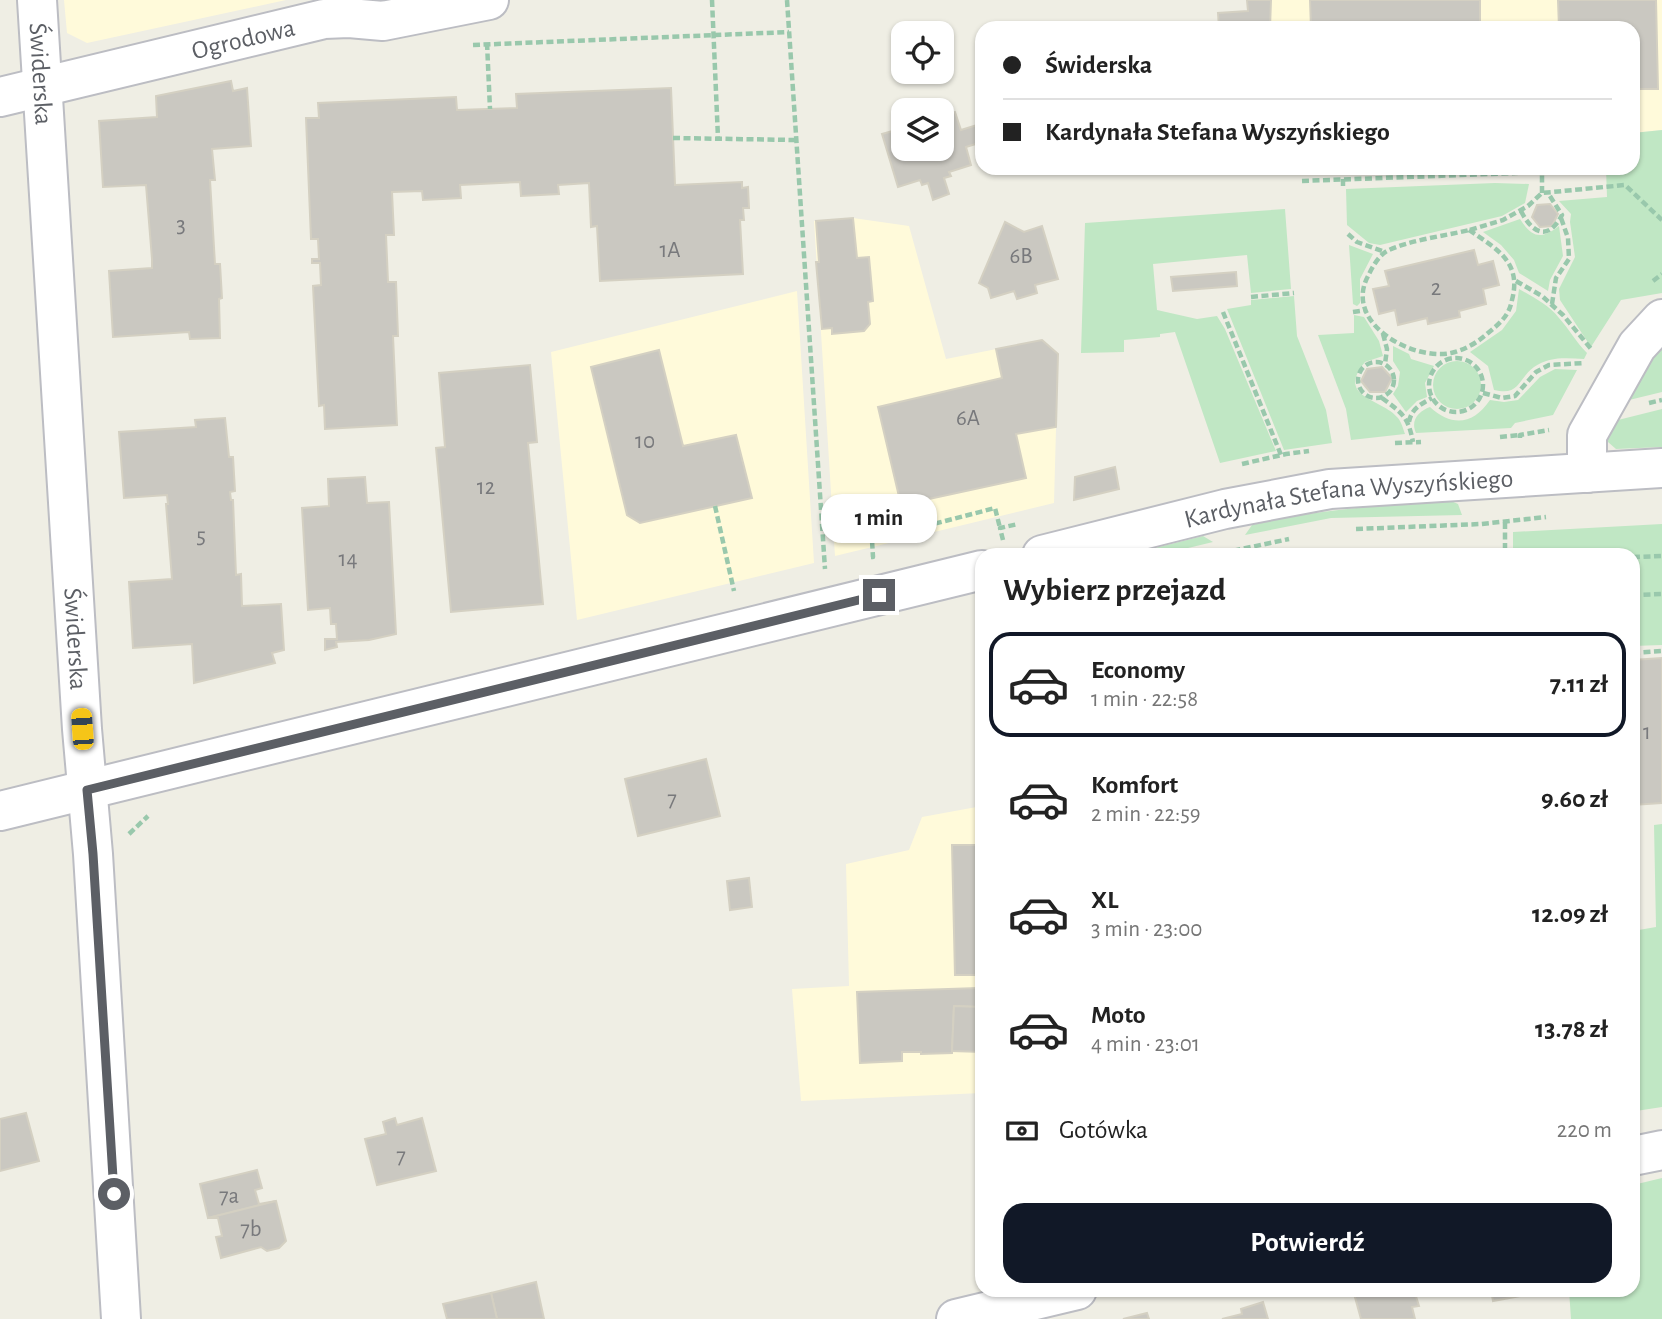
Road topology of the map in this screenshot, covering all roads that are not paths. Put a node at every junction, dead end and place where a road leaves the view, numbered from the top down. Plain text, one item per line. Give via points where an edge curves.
1 (37, 0) edge
2 (488, 17) edge
3 (43, 87) junction
4 (0, 97) edge
5 (1662, 318) edge
6 (1662, 468) edge
7 (1587, 473) junction
8 (1076, 548) edge
9 (975, 572) edge
10 (87, 790) junction
11 (0, 811) edge
12 (1662, 1150) edge
13 (1640, 1155) edge
14 (1048, 1297) edge
15 (121, 1319) edge
16 (956, 1319) edge

1 - 3 street, Świderska
2 - 3 street, Ogrodowa via 383,22 324,19
3 - 4 street, Ogrodowa
3 - 10 street, Świderska
5 - 7 street via 1637,346 1587,435
6 - 7 street, Kardynała Stefana Wyszyńskiego
7 - 8 street, Kardynała Stefana Wyszyńskiego via 1330,489 1225,509
9 - 10 street
10 - 11 street
10 - 15 street, Świderska
12 - 13 street
14 - 16 street

